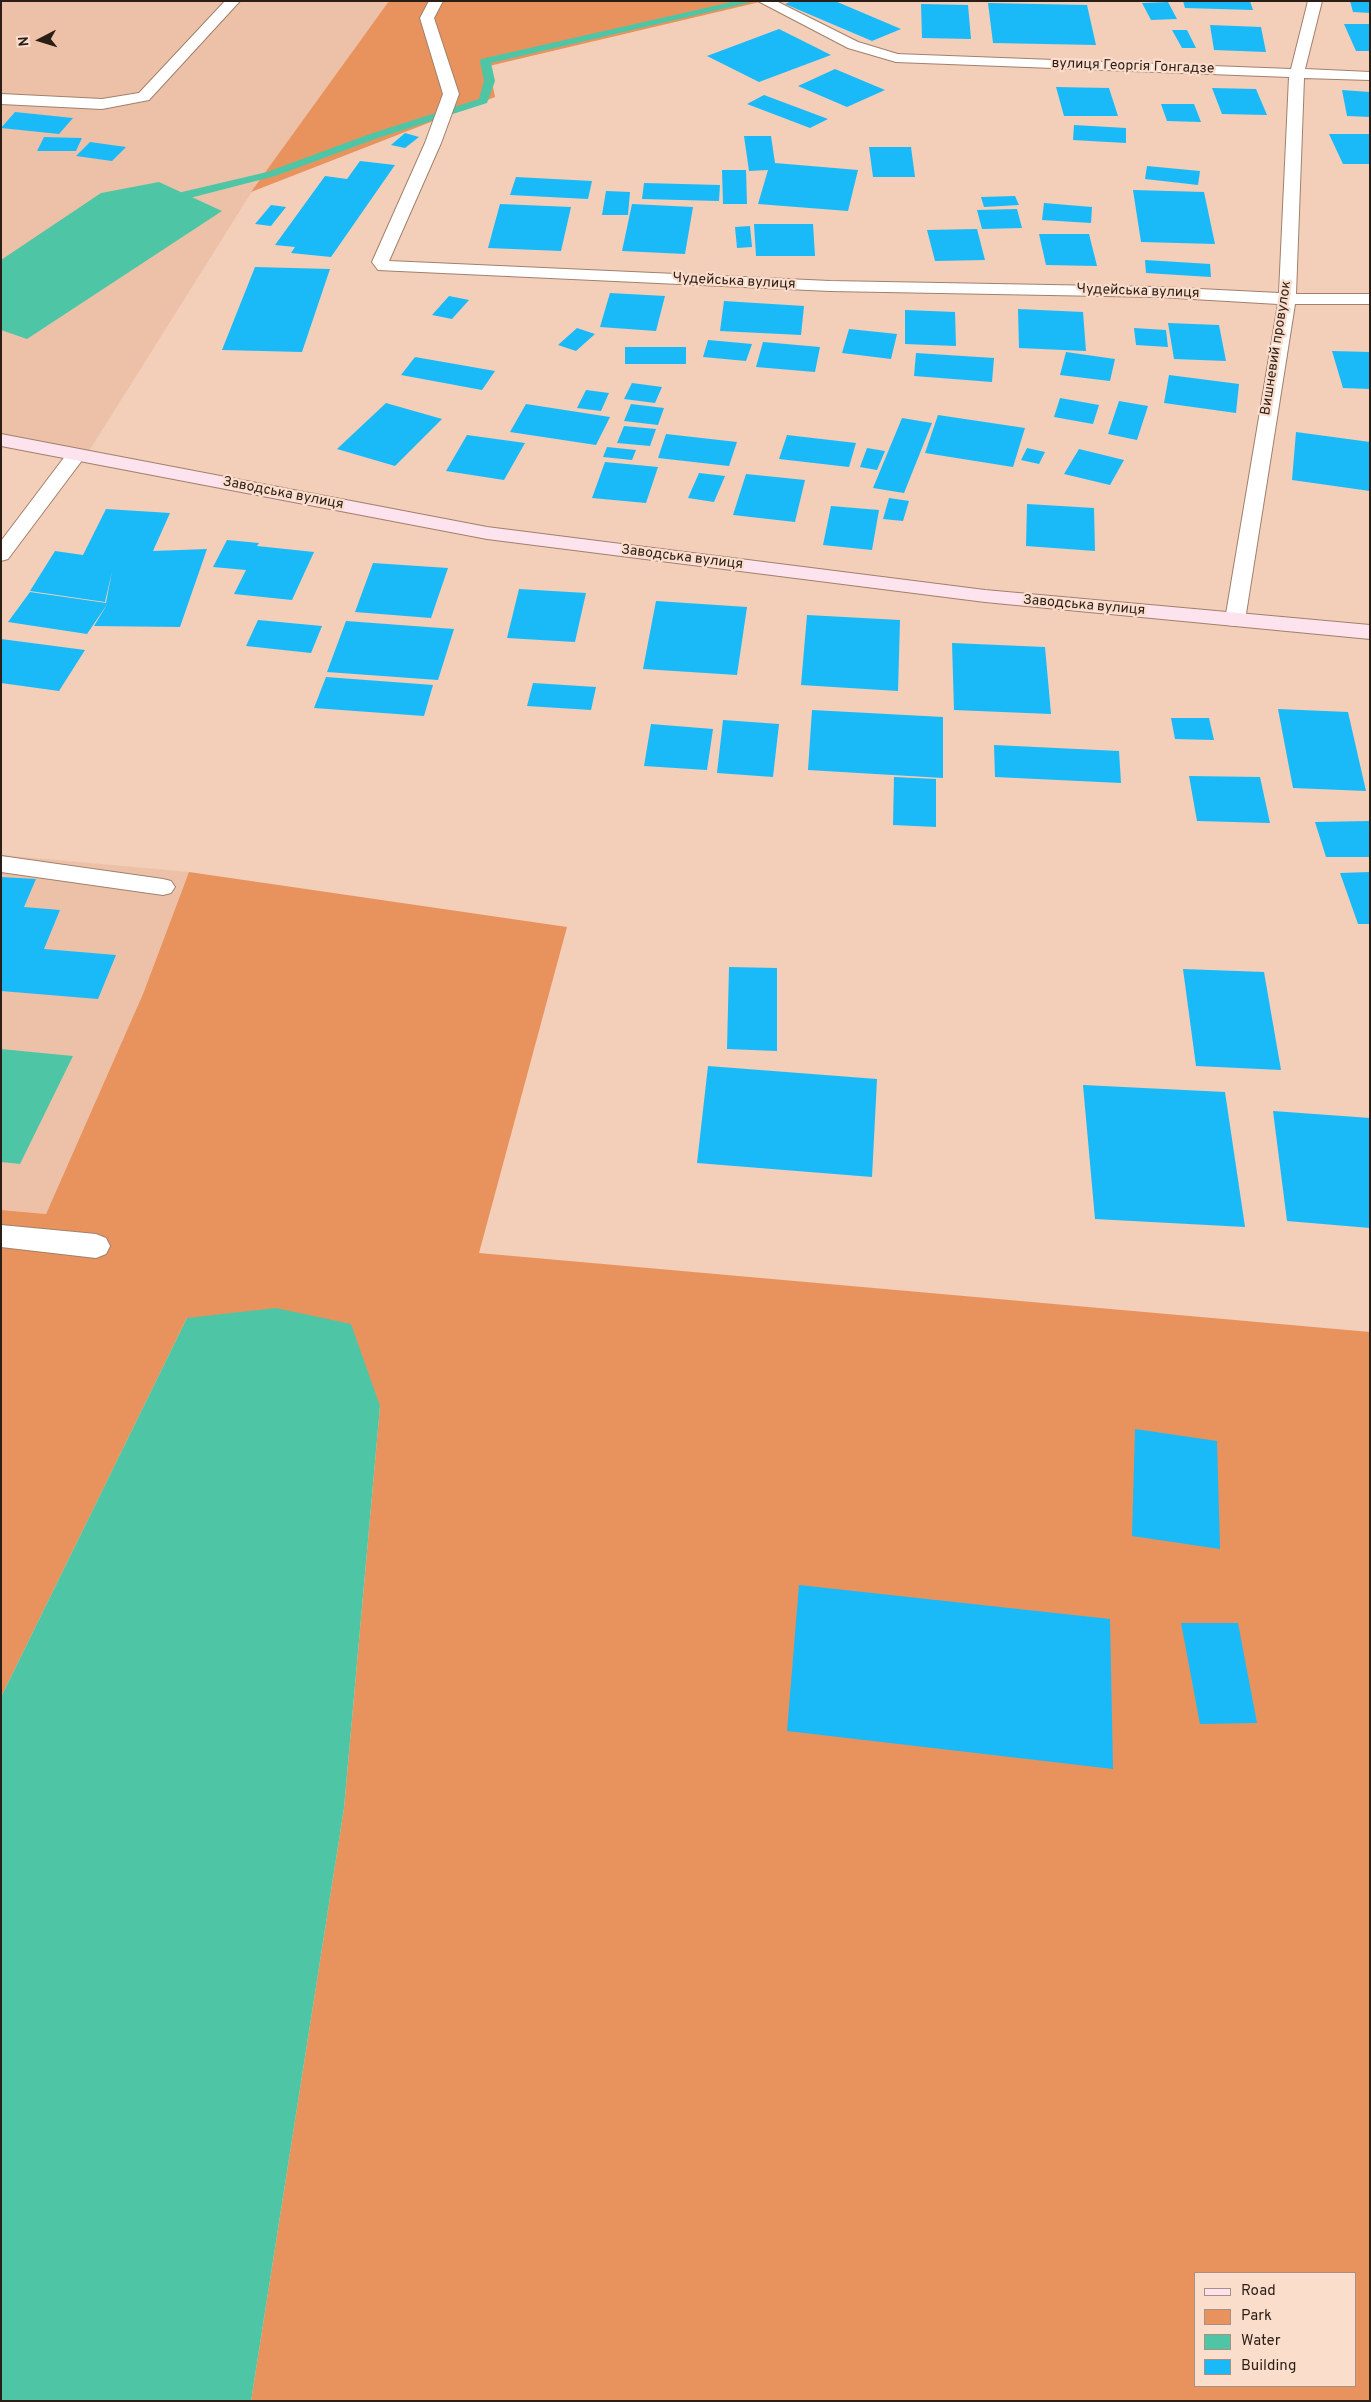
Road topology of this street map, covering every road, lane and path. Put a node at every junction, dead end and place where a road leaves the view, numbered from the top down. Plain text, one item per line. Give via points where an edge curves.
1 (233, 1) edge
2 (436, 1) edge
3 (1315, 1) edge
4 (768, 4) edge
5 (1297, 73) junction
6 (1370, 76) edge
7 (1, 99) edge
8 (1370, 298) edge
9 (1287, 299) junction
10 (1, 440) edge
11 (76, 455) junction
12 (1, 555) edge
13 (1235, 620) junction
14 (1370, 632) edge
15 (1, 864) edge
16 (163, 887) dead end
17 (1, 1236) edge
18 (96, 1246) dead end

1 - 7 street via 144,97 102,104
2 - 9 street, Чудейська вулиця via 428,18 451,94 380,262 384,266 830,286 1159,292
3 - 5 street, Вишневий провулок
4 - 5 street, вулиця Георгія Гонгадзе via 853,45 896,58
5 - 6 street, вулиця Георгія Гонгадзе
5 - 9 street, Вишневий провулок
8 - 9 street, Чудейська вулиця
9 - 13 street, Вишневий провулок
10 - 11 main road, Заводська вулиця
11 - 12 street
11 - 13 main road, Заводська вулиця via 486,533 984,596
13 - 14 main road, Заводська вулиця
15 - 16 street
17 - 18 street

